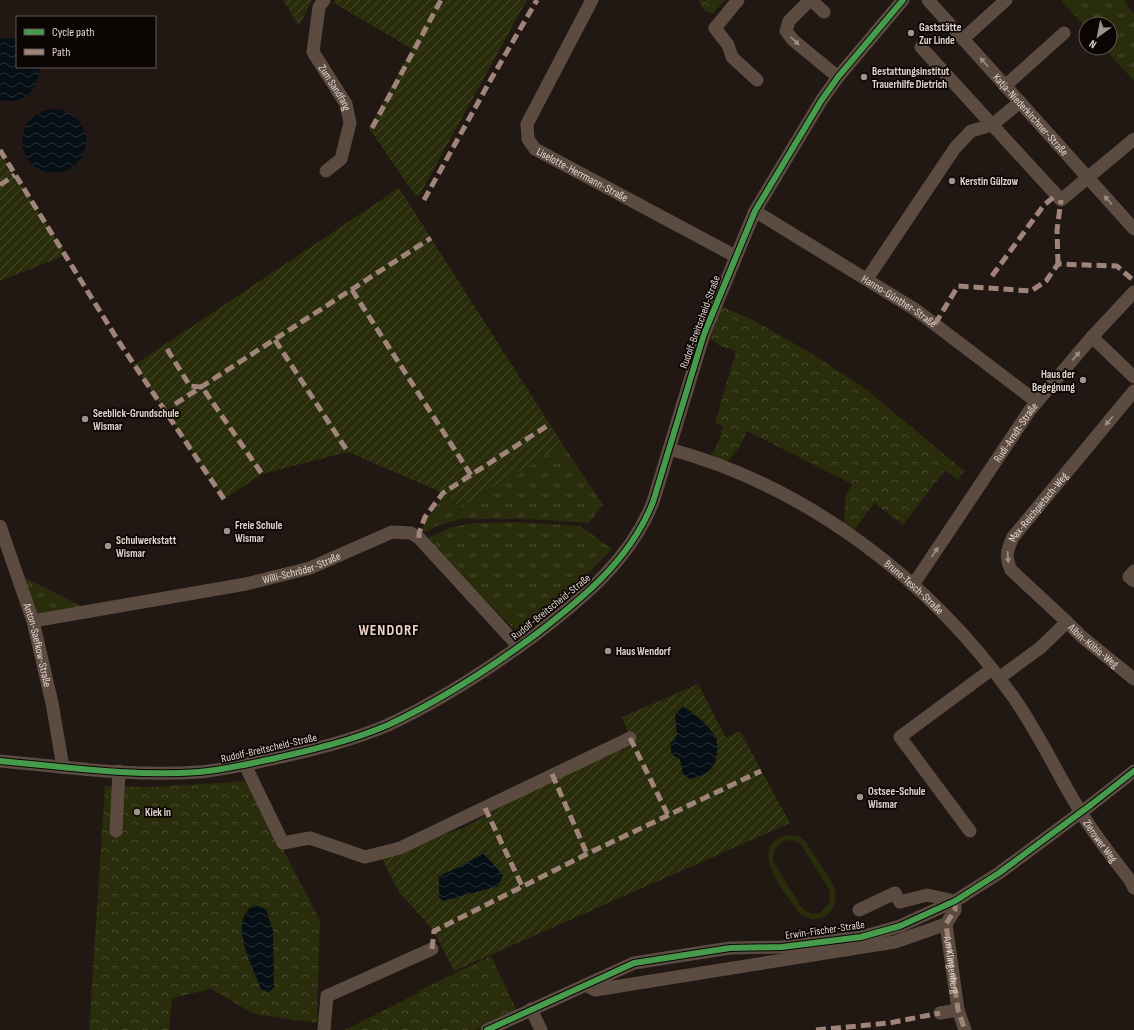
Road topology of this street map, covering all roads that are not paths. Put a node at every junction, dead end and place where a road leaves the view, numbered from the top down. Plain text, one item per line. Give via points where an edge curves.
1 (324, 0) edge
2 (592, 0) edge
3 (738, 0) edge
4 (811, 0) edge
5 (903, 0) edge
6 (928, 0) edge
7 (1006, 0) edge
8 (824, 12) dead end
9 (1064, 33) dead end
10 (963, 39) junction
11 (921, 47) dead end
12 (838, 77) junction
13 (757, 80) dead end
14 (1005, 86) junction
15 (1020, 102) junction
16 (992, 125) junction
17 (1134, 139) edge
18 (326, 171) dead end
19 (1088, 178) junction
20 (755, 211) junction
21 (1133, 226) edge
22 (735, 256) junction
23 (867, 279) junction
24 (1134, 292) edge
25 (1092, 337) junction
26 (1134, 377) edge
27 (1134, 391) edge
28 (1037, 402) junction
29 (669, 449) junction
30 (0, 526) edge
31 (1134, 571) edge
32 (1134, 581) edge
33 (913, 585) junction
34 (33, 621) junction
35 (1067, 622) junction
36 (519, 647) junction
37 (995, 673) junction
38 (1134, 679) edge
39 (630, 738) dead end
40 (0, 761) edge
41 (245, 765) junction
42 (63, 767) junction
43 (119, 771) junction
44 (1134, 771) edge
45 (1081, 813) junction
46 (970, 830) dead end
47 (116, 832) dead end
48 (1134, 888) edge
49 (955, 901) junction
50 (859, 910) dead end
51 (946, 924) junction
52 (432, 949) dead end
53 (586, 985) junction
54 (531, 1009) junction
55 (958, 1010) junction
56 (940, 1013) dead end
57 (324, 1030) edge
58 (487, 1030) edge
59 (541, 1030) edge
60 (965, 1030) edge

1 - 18 street, Zum Sandfang via 319,7 313,52 346,104 350,123 341,159
2 - 22 street, Liselotte-Herrmann-Straße via 527,124 528,139 535,149
3 - 13 street via 715,28 728,45 732,57
4 - 8 street
4 -> 12 street via 789,21 786,31
5 - 12 street, Rudolf-Breitscheid-Straße
6 - 10 street, Katja-Niederkirchner-Straße
7 - 10 street
9 - 14 street
14 -> 10 street, Katja-Niederkirchner-Straße
11 - 16 street
12 - 20 street, Rudolf-Breitscheid-Straße
14 - 15 street, Katja-Niederkirchner-Straße
15 - 16 street
15 - 19 street, Katja-Niederkirchner-Straße
16 - 19 street via 1061,200
16 - 23 street via 971,131 955,148
17 - 19 street
21 -> 19 street, Katja-Niederkirchner-Straße
20 - 22 street, Rudolf-Breitscheid-Straße
20 - 23 street, Hanno-Günther-Straße
22 - 29 street, Rudolf-Breitscheid-Straße via 698,353
23 - 28 street, Hanno-Günther-Straße via 935,324
24 - 25 street, Rudi-Arndt-Straße
25 - 26 street
28 -> 25 street, Rudi-Arndt-Straße
27 -> 35 street, Max-Reichpietsch-Weg via 1012,537 1007,549 1006,560 1011,570
33 -> 28 street, Rudi-Arndt-Straße
29 - 33 street, Bruno-Tesch-Straße via 742,475 794,501 850,536
29 - 36 street, Rudolf-Breitscheid-Straße via 649,514 630,546 576,603
30 - 34 street, Anton-Saefkow-Straße
31 - 32 street via 1129,577
33 - 37 street, Bruno-Tesch-Straße via 955,626
34 - 36 street, Willi-Schröder-Straße via 246,584 310,568 392,532 411,533 419,538
34 - 42 street, Anton-Saefkow-Straße via 52,703
35 - 37 street, Albin-Köbis-Weg via 1040,648
35 - 38 street, Albin-Köbis-Weg via 1080,636
36 - 41 street, Rudolf-Breitscheid-Straße via 444,695 386,725 314,749
37 - 45 street, Bruno-Tesch-Straße via 1031,724
37 - 46 street, Albin-Köbis-Weg via 900,737
39 - 41 street via 400,848 365,857 310,838 283,843
40 - 42 street, Rudolf-Breitscheid-Straße
41 - 43 street, Rudolf-Breitscheid-Straße via 197,772
42 - 43 street, Rudolf-Breitscheid-Straße
43 - 47 street
44 - 45 street, Erwin-Fischer-Straße
45 - 48 street, Zierower Weg
45 - 49 street, Erwin-Fischer-Straße via 999,873
49 - 50 street via 927,895 900,902 895,893
49 - 51 street, Am Klingenberg via 955,910
49 - 53 street, Erwin-Fischer-Straße via 900,926 861,936 782,947 730,948 676,955 634,963
51 - 53 street via 888,943 595,990
51 - 55 street, Am Klingenberg
52 - 57 street via 328,996
53 - 54 street, Erwin-Fischer-Straße
54 - 58 street, Erwin-Fischer-Straße
54 - 59 street
55 - 56 street
55 - 60 street, Am Klingenberg

